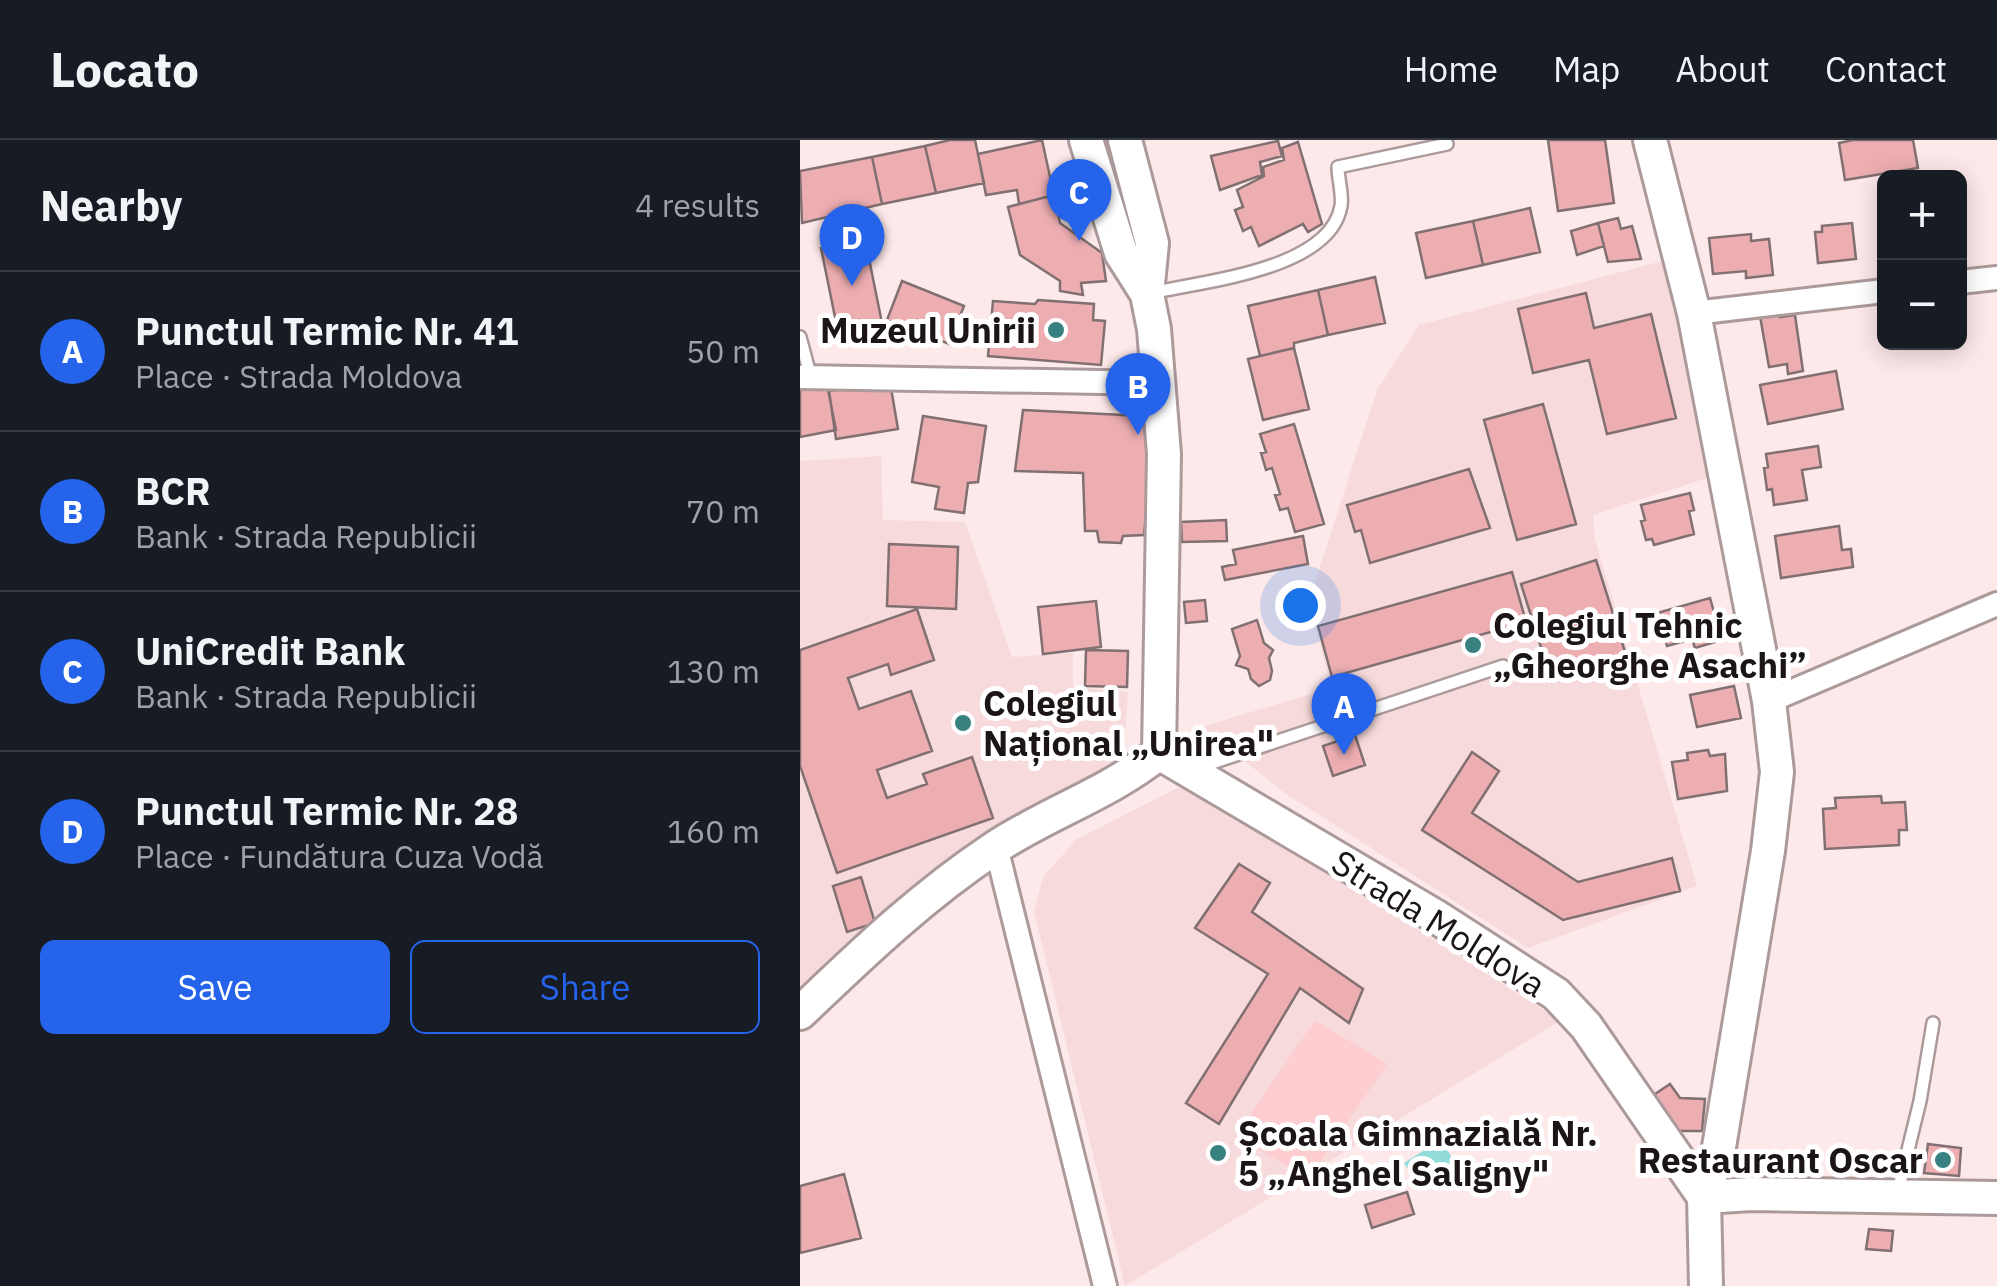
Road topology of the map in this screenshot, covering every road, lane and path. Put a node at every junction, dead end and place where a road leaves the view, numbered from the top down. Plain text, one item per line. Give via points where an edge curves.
1 (1086, 140) edge
2 (1124, 140) edge
3 (1650, 140) edge
4 (1447, 144) dead end
5 (1997, 278) edge
6 (1967, 281) edge
7 (1877, 292) edge
8 (1147, 294) junction
9 (1694, 313) junction
10 (800, 337) edge
11 (806, 378) edge
12 (1159, 383) junction
13 (1997, 604) edge
14 (1504, 666) dead end
15 (1769, 701) junction
16 (1159, 753) junction
17 (1188, 771) junction
18 (996, 846) junction
19 (800, 1014) edge
20 (1933, 1024) dead end
21 (1897, 1196) junction
22 (1704, 1197) junction
23 (1997, 1198) edge
24 (1104, 1286) edge
25 (1706, 1286) edge

1 - 8 street via 1121,253
2 - 8 street via 1152,243
3 - 9 street
4 - 8 lane via 1338,167 1341,206 1330,230 1305,254
5 - 6 street
7 - 9 street
8 - 12 street
9 - 15 street
10 - 11 lane
11 - 12 street
12 - 16 street
13 - 15 street
14 - 17 lane
15 - 22 street via 1776,772 1771,832 1719,1146
16 - 17 street, Strada Moldova
16 - 18 street via 1129,777
17 - 22 street, Strada Moldova via 1556,994 1586,1026
18 - 19 street via 916,903
18 - 24 street
20 - 21 lane
21 - 22 street
21 - 23 street
22 - 25 street

